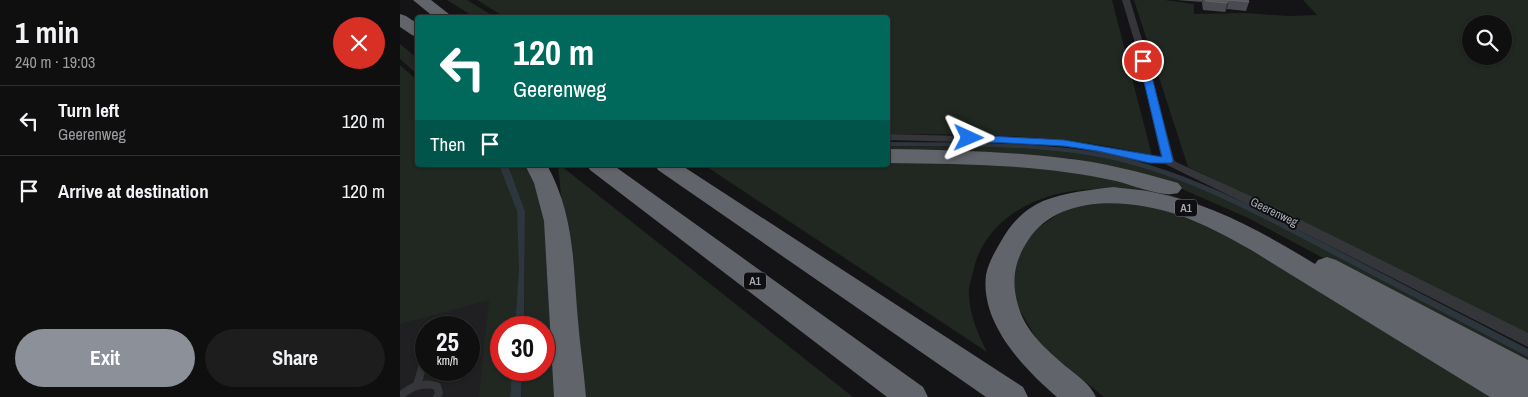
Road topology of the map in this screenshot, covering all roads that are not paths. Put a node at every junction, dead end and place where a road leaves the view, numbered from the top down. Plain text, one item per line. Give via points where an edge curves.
1 (420, 0) edge
2 (1126, 0) edge
3 (442, 15) edge
4 (400, 19) edge
5 (415, 30) edge
6 (890, 137) edge
7 (890, 156) edge
8 (1168, 161) junction
9 (537, 167) edge
10 (601, 167) edge
11 (669, 167) edge
12 (1528, 340) edge
13 (1528, 376) edge
14 (417, 381) edge
15 (416, 385) junction
16 (400, 396) edge
17 (437, 397) edge
18 (570, 397) edge
19 (912, 397) edge
20 (1012, 397) edge
21 (1080, 397) edge
22 (1518, 397) edge

1 - 3 highway
2 - 8 street
4 - 5 highway
6 - 8 street via 1034,140
7 - 13 highway, A1 via 1064,163 1127,175 1175,190 1249,225
8 - 12 street, Geerenweg
9 - 18 highway via 555,214 560,245
10 - 19 highway, A1
11 - 20 highway
14 - 15 lane
15 - 16 lane
15 - 17 lane via 429,383 437,386
21 - 22 highway, A1 via 1018,339 1006,316 1000,272 1010,244 1034,218 1071,200 1111,193 1162,200 1201,214 1254,241

